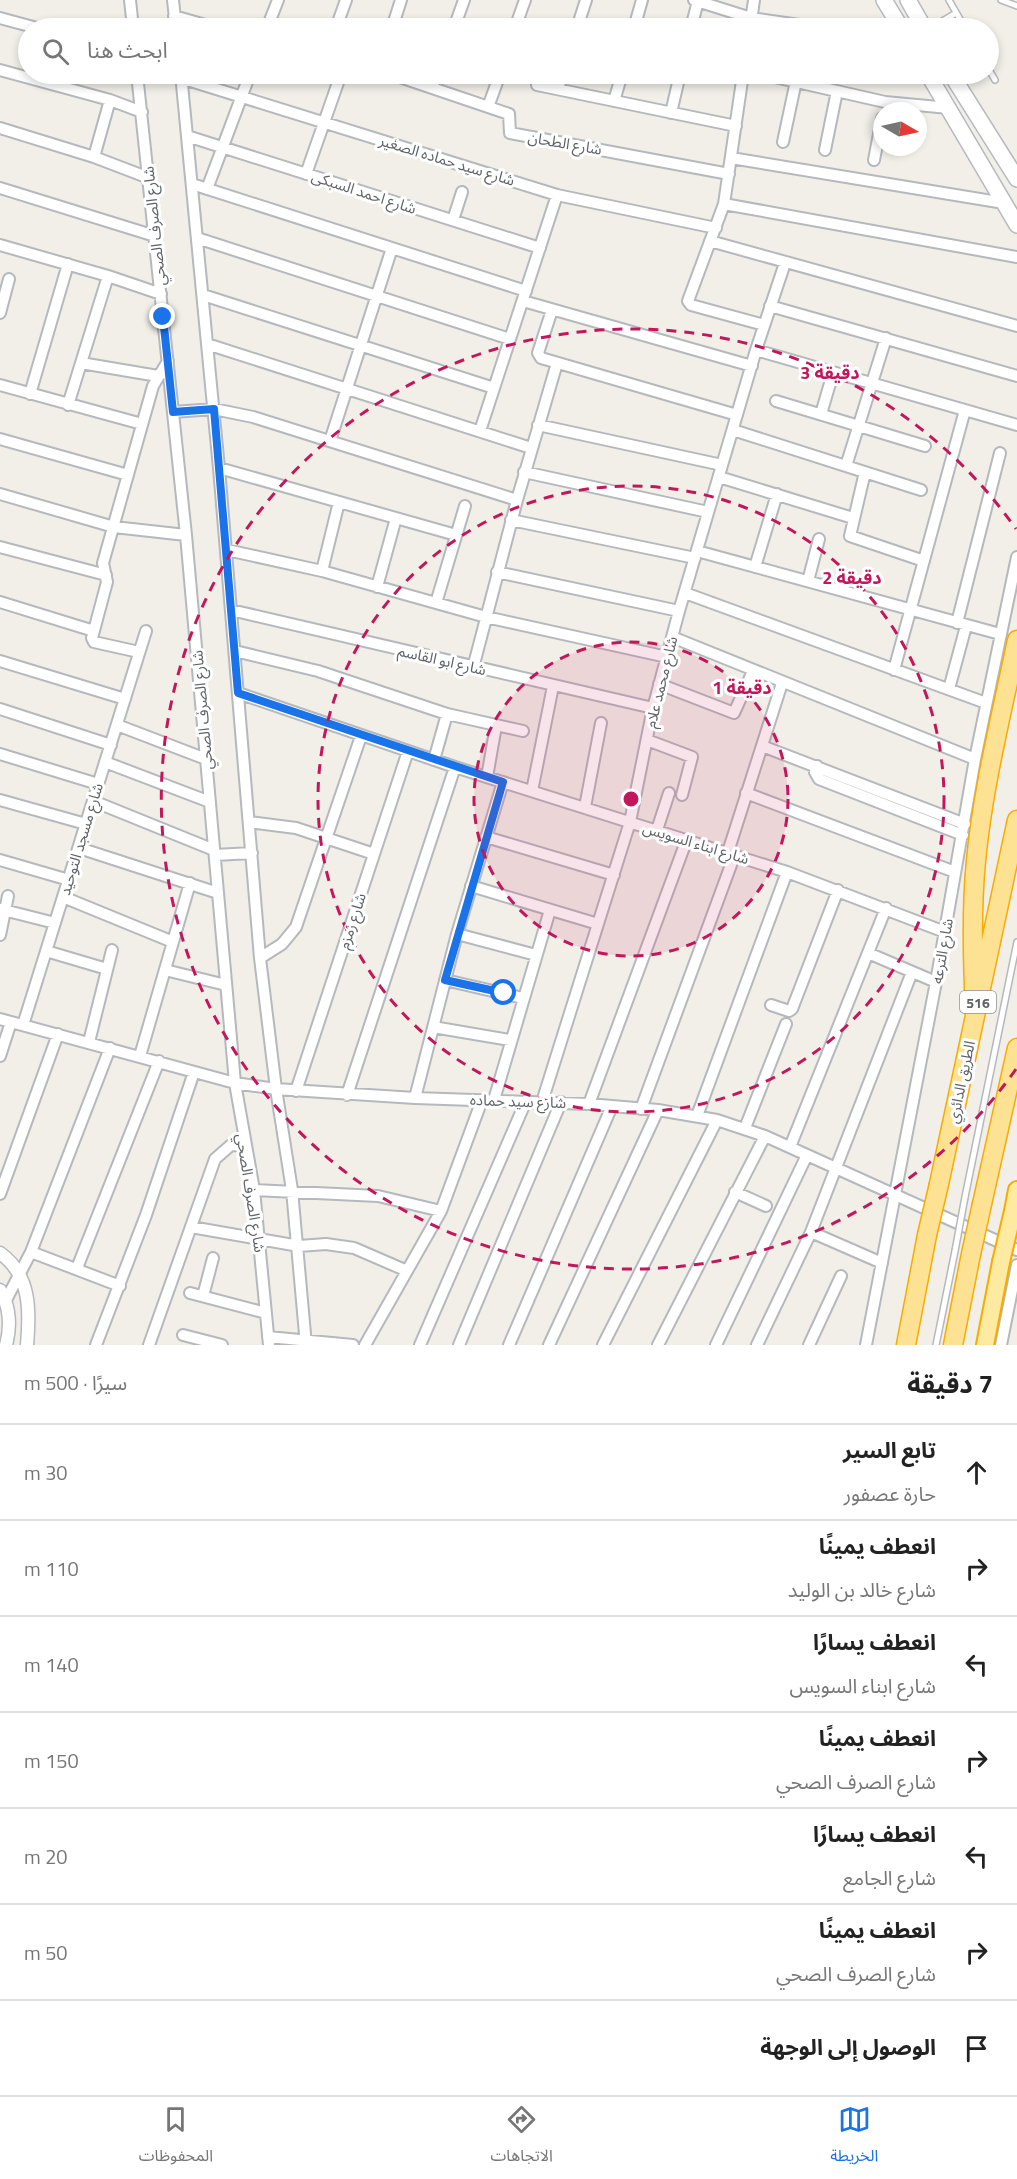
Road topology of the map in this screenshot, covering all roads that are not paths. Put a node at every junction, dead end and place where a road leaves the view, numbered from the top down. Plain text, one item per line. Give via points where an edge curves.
1 (130, 0) edge
2 (173, 0) edge
3 (278, 0) edge
4 (346, 0) edge
5 (401, 0) edge
6 (464, 0) edge
7 (525, 0) edge
8 (586, 0) edge
9 (642, 0) edge
10 (754, 0) edge
11 (884, 0) edge
12 (908, 0) edge
13 (949, 0) edge
14 (1002, 0) edge
15 (696, 1) edge
16 (1017, 6) edge
17 (956, 13) junction
18 (174, 16) joint
19 (0, 18) edge
20 (132, 18) edge
21 (181, 18) edge
22 (271, 18) edge
23 (340, 18) edge
24 (395, 18) edge
25 (458, 18) edge
26 (519, 18) edge
27 (580, 18) edge
28 (637, 18) edge
29 (693, 18) edge
30 (738, 18) edge
31 (752, 18) edge
32 (895, 18) edge
33 (918, 18) edge
34 (948, 18) edge
35 (959, 18) edge
36 (18, 23) edge
37 (0, 70) edge
38 (18, 75) edge
39 (51, 84) edge
40 (139, 84) edge
41 (182, 84) edge
42 (204, 84) edge
43 (247, 84) edge
44 (337, 84) edge
45 (420, 84) edge
46 (434, 84) edge
47 (496, 84) edge
48 (560, 84) edge
49 (619, 84) edge
50 (678, 84) edge
51 (742, 84) edge
52 (795, 84) edge
53 (808, 84) edge
54 (934, 84) edge
55 (957, 84) edge
56 (537, 85) dead end
57 (432, 88) junction
58 (558, 89) junction
59 (837, 91) junction
60 (242, 97) junction
61 (966, 99) junction
62 (110, 100) junction
63 (614, 101) junction
64 (873, 102) edge
65 (488, 107) junction
66 (927, 107) edge
67 (949, 108) junction
68 (142, 112) junction
69 (671, 113) junction
70 (324, 122) junction
71 (736, 126) junction
72 (0, 128) edge
73 (187, 136) junction
74 (783, 142) dead end
75 (223, 147) junction
76 (825, 150) dead end
77 (875, 156) edge
78 (94, 157) junction
79 (731, 158) junction
80 (874, 160) dead end
81 (306, 174) junction
82 (729, 174) junction
83 (149, 178) junction
84 (1017, 179) edge
85 (192, 184) junction
86 (0, 188) edge
87 (207, 189) junction
88 (462, 192) dead end
89 (557, 195) junction
90 (1004, 203) junction
91 (724, 204) junction
92 (453, 220) junction
93 (1017, 225) edge
94 (716, 228) junction
95 (155, 236) junction
96 (197, 238) junction
97 (710, 241) junction
98 (0, 244) edge
99 (392, 248) junction
100 (540, 248) junction
101 (1017, 258) edge
102 (785, 263) junction
103 (68, 264) junction
104 (108, 276) junction
105 (9, 279) dead end
106 (161, 294) junction
107 (203, 295) junction
108 (376, 296) junction
109 (524, 296) junction
110 (770, 306) junction
111 (552, 310) junction
112 (0, 313) edge
113 (764, 325) junction
114 (1017, 326) edge
115 (886, 338) junction
116 (510, 339) junction
117 (207, 344) junction
118 (361, 345) junction
119 (756, 350) junction
120 (168, 361) junction
121 (81, 363) junction
122 (557, 363) junction
123 (752, 366) junction
124 (833, 373) junction
125 (158, 376) junction
126 (1017, 376) edge
127 (872, 384) junction
128 (0, 386) edge
129 (347, 388) junction
130 (494, 388) junction
131 (30, 394) junction
132 (776, 400) dead end
133 (68, 405) junction
134 (214, 409) junction
135 (965, 410) junction
136 (173, 412) junction
137 (821, 414) junction
138 (737, 415) junction
139 (142, 424) junction
140 (538, 425) junction
141 (1017, 425) edge
142 (859, 426) junction
143 (733, 430) junction
144 (480, 431) junction
145 (0, 439) edge
146 (330, 441) junction
147 (925, 446) dead end
148 (531, 448) junction
149 (1000, 453) dead end
150 (722, 465) junction
151 (846, 466) junction
152 (219, 468) junction
153 (524, 472) junction
154 (865, 472) junction
155 (128, 475) junction
156 (719, 477) junction
157 (921, 490) dead end
158 (0, 494) edge
159 (777, 494) junction
160 (517, 500) junction
161 (339, 502) junction
162 (465, 506) dead end
163 (708, 512) junction
164 (396, 518) junction
165 (853, 518) junction
166 (511, 520) junction
167 (114, 527) junction
168 (186, 535) junction
169 (456, 535) junction
170 (819, 539) dead end
171 (0, 547) edge
172 (226, 550) junction
173 (696, 554) junction
174 (1017, 557) edge
175 (924, 561) junction
176 (755, 567) junction
177 (321, 571) junction
178 (497, 572) junction
179 (106, 575) junction
180 (808, 581) junction
181 (377, 587) junction
182 (685, 593) junction
183 (0, 602) edge
184 (436, 603) junction
185 (231, 610) junction
186 (910, 610) junction
187 (679, 611) junction
188 (486, 617) junction
189 (961, 624) junction
190 (94, 631) junction
191 (146, 631) dead end
192 (672, 637) junction
193 (1009, 637) edge
194 (235, 651) junction
195 (139, 652) junction
196 (667, 657) junction
197 (0, 661) edge
198 (473, 668) junction
199 (753, 670) junction
200 (894, 670) junction
201 (782, 683) junction
202 (660, 684) junction
203 (553, 686) junction
204 (949, 689) junction
205 (238, 693) junction
206 (125, 699) junction
207 (986, 703) junction
208 (653, 708) junction
209 (0, 709) edge
210 (447, 714) junction
211 (601, 723) dead end
212 (117, 725) junction
213 (496, 726) junction
214 (523, 731) dead end
215 (361, 736) junction
216 (647, 740) junction
217 (111, 745) junction
218 (762, 746) junction
219 (408, 751) junction
220 (0, 754) edge
221 (206, 759) junction
222 (975, 759) junction
223 (434, 760) junction
224 (105, 762) junction
225 (455, 767) junction
226 (486, 777) junction
227 (503, 782) junction
228 (98, 784) junction
229 (532, 791) junction
230 (669, 793) dead end
231 (746, 793) junction
232 (682, 795) dead end
233 (0, 800) edge
234 (93, 801) junction
235 (210, 802) junction
236 (585, 807) junction
237 (1017, 820) edge
238 (249, 822) junction
239 (630, 822) junction
240 (86, 824) junction
241 (657, 830) junction
242 (964, 830) junction
243 (486, 837) junction
244 (327, 838) junction
245 (687, 840) junction
246 (79, 848) junction
247 (214, 853) junction
248 (252, 853) junction
249 (731, 853) junction
250 (374, 854) junction
251 (0, 860) edge
252 (787, 872) junction
253 (956, 872) junction
254 (614, 875) junction
255 (69, 880) junction
256 (190, 883) junction
257 (471, 886) junction
258 (838, 890) junction
259 (218, 893) junction
260 (8, 896) dead end
261 (63, 897) junction
262 (886, 908) junction
263 (3, 910) edge
264 (550, 910) junction
265 (55, 923) junction
266 (598, 924) junction
267 (945, 932) junction
268 (457, 934) junction
269 (0, 935) edge
270 (173, 942) junction
271 (1017, 942) edge
272 (112, 950) dead end
273 (46, 951) junction
274 (868, 954) junction
275 (536, 955) junction
276 (260, 958) junction
277 (108, 969) junction
278 (165, 970) junction
279 (912, 972) junction
280 (445, 980) junction
281 (936, 982) junction
282 (226, 985) junction
283 (523, 998) junction
284 (771, 1005) dead end
285 (975, 1016) junction
286 (0, 1019) edge
287 (11, 1022) junction
288 (786, 1024) dead end
289 (23, 1025) junction
290 (433, 1028) junction
291 (58, 1034) junction
292 (510, 1040) junction
293 (88, 1042) junction
294 (110, 1048) junction
295 (1017, 1048) edge
296 (0, 1056) edge
297 (140, 1056) junction
298 (159, 1061) junction
299 (194, 1072) junction
300 (235, 1083) junction
301 (276, 1089) junction
302 (296, 1091) junction
303 (347, 1095) junction
304 (415, 1098) junction
305 (482, 1100) junction
306 (494, 1100) junction
307 (526, 1101) junction
308 (542, 1102) junction
309 (561, 1102) junction
310 (589, 1104) junction
311 (612, 1106) junction
312 (641, 1108) junction
313 (658, 1110) junction
314 (697, 1116) junction
315 (717, 1120) junction
316 (745, 1128) junction
317 (765, 1136) junction
318 (244, 1146) junction
319 (790, 1147) junction
320 (807, 1155) junction
321 (836, 1168) junction
322 (254, 1190) junction
323 (292, 1190) junction
324 (1017, 1190) edge
325 (735, 1192) junction
326 (0, 1194) edge
327 (896, 1197) junction
328 (974, 1201) junction
329 (766, 1206) dead end
330 (441, 1211) junction
331 (191, 1227) junction
332 (811, 1232) junction
333 (260, 1240) junction
334 (299, 1246) junction
335 (1017, 1250) edge
336 (31, 1252) junction
337 (963, 1252) junction
338 (0, 1253) edge
339 (213, 1258) dead end
340 (882, 1263) junction
341 (1009, 1263) edge
342 (77, 1268) junction
343 (405, 1270) junction
344 (20, 1275) junction
345 (841, 1276) dead end
346 (120, 1286) junction
347 (190, 1293) dead end
348 (3, 1295) edge
349 (203, 1296) junction
350 (266, 1313) junction
351 (183, 1335) dead end
352 (268, 1341) edge
353 (306, 1342) edge
354 (6, 1345) edge
355 (27, 1345) edge
356 (96, 1345) edge
357 (149, 1345) edge
358 (222, 1345) edge
359 (352, 1345) edge
360 (365, 1345) edge
361 (420, 1345) edge
362 (459, 1345) edge
363 (509, 1345) edge
364 (549, 1345) edge
365 (603, 1345) edge
366 (658, 1345) edge
367 (716, 1345) edge
368 (757, 1345) edge
369 (809, 1345) edge
370 (866, 1345) edge
371 (906, 1345) edge
372 (936, 1345) edge
373 (953, 1345) edge
374 (985, 1345) edge
375 (1001, 1345) edge

1 - 20 street
2 - 18 street
3 - 22 street
4 - 23 street
5 - 24 street
6 - 25 street
7 - 26 street
8 - 27 street
9 - 28 street
10 - 31 street
11 - 32 main road
12 - 33 main road
13 - 17 lane
14 - 16 lane
15 - 29 street
15 - 30 street
17 - 34 lane
17 - 35 lane
18 - 21 street
19 - 36 street
37 - 38 street
39 - 62 street
40 - 68 street, شارع الصرف الصحي
41 - 73 street
42 - 60 street, شارع سيد حماده الصغير
43 - 60 street
44 - 70 street
45 - 57 street, شارع الطحان
46 - 57 street
47 - 65 street
48 - 58 street
49 - 63 street
50 - 69 street
51 - 71 street
52 - 74 street
53 - 59 street
54 - 67 main road
55 - 61 main road
56 - 58 street
57 - 65 street, شارع الطحان
58 - 63 street
59 - 64 street
59 - 76 street
60 - 70 street, شارع سيد حماده الصغير
60 - 75 street
61 - 67 main road
61 - 84 main road
62 - 68 street
62 - 78 street
63 - 69 street
65 - 82 street, شارع الطحان via 510,115 510,133
66 - 67 street
67 - 90 main road
68 - 83 street, شارع الصرف الصحي
69 - 71 street
70 - 81 street
70 - 89 street, شارع سيد حماده الصغير
71 - 79 street
72 - 78 street
73 - 75 street, شارع احمد السبكى
73 - 85 street
75 - 81 street, شارع احمد السبكى
75 - 87 street
77 - 80 street
78 - 83 street
79 - 82 street
79 - 90 street
81 - 92 street, شارع احمد السبكى
82 - 91 street
83 - 95 street, شارع الصرف الصحي
85 - 87 street
85 - 96 street
86 - 95 street
87 - 99 street
88 - 92 street
89 - 94 street, شارع سيد حماده الصغير
89 - 100 street
90 - 93 main road
91 - 94 street
91 - 101 street
92 - 100 street, شارع احمد السبكى
94 - 97 street
95 - 106 street, شارع الصرف الصحي
96 - 107 street
96 - 108 street
97 - 102 street
97 - 113 street via 688,303
98 - 103 street
99 - 108 street
99 - 109 street
100 - 109 street
102 - 110 street, شارع محمد علام
102 - 114 street
103 - 104 street
103 - 131 street
104 - 106 street
104 - 121 street
105 - 112 street
106 - 120 street, شارع الصرف الصحي
107 - 117 street
107 - 118 street
108 - 116 street
108 - 118 street
109 - 111 street
109 - 116 street
110 - 113 street, شارع محمد علام
110 - 115 street
111 - 122 street via 538,355
111 - 123 street
113 - 119 street, شارع محمد علام
115 - 126 street
115 - 127 street
116 - 130 street
117 - 129 street
117 - 134 street
118 - 129 street
118 - 130 street
119 - 123 street, شارع محمد علام
119 - 124 street
120 - 125 street
120 - 136 street, شارع الصرف الصحي
121 - 125 street
121 - 133 street
122 - 138 street
122 - 140 street
123 - 138 street, شارع محمد علام
124 - 127 street
124 - 137 street
125 - 139 street
127 - 135 street
127 - 142 street
128 - 131 street
129 - 144 street
129 - 146 street
130 - 144 street
131 - 133 street
132 - 137 street
133 - 139 street
134 - 136 street
134 - 146 street
134 - 152 street
135 - 141 street
135 - 175 street
136 - 168 street, شارع الصرف الصحي
137 - 142 street
138 - 143 street, شارع محمد علام
139 - 155 street
140 - 148 street
140 - 150 street
142 - 147 street
142 - 151 street
143 - 150 street, شارع محمد علام
143 - 151 street
144 - 148 street
145 - 155 street
146 - 160 street
148 - 153 street
149 - 189 street
150 - 156 street, شارع محمد علام
151 - 154 street
152 - 161 street
152 - 172 street
153 - 160 street
153 - 163 street
154 - 157 street
154 - 165 street
155 - 167 street
156 - 159 street
156 - 163 street, شارع محمد علام
158 - 167 street
159 - 165 street
159 - 176 street
160 - 166 street
161 - 164 street
161 - 177 street
162 - 169 street
163 - 173 street, شارع محمد علام
164 - 169 street
164 - 181 street
165 - 175 street via 851,538
166 - 173 street
166 - 178 street
167 - 168 street
167 - 179 street via 103,563
168 - 221 street, شارع الصرف الصحي
169 - 184 street
170 - 180 street
171 - 179 street
172 - 177 street
172 - 185 street
173 - 176 street
173 - 182 street, شارع محمد علام
174 - 193 street, شارع الترعه
175 - 186 street
176 - 180 street
177 - 181 street
178 - 187 street
178 - 188 street
179 - 190 street
180 - 186 street
181 - 184 street
182 - 187 street, شارع محمد علام
182 - 200 street
183 - 190 street
184 - 188 street
185 - 194 street
185 - 198 street, شارع ابو القاسم
186 - 189 street
186 - 200 street
187 - 192 street, شارع محمد علام
188 - 196 street
188 - 198 street
189 - 193 street
189 - 204 street
190 - 195 street via 94,642
191 - 195 street, شارع مسجد التوحيد
192 - 196 street, شارع محمد علام
192 - 199 street
193 - 207 street, شارع الترعه
193 - 285 highway via 976,860 972,923
194 - 205 street
194 - 210 street via 318,671
195 - 206 street, شارع مسجد التوحيد
196 - 202 street, شارع محمد علام
197 - 206 street
198 - 203 street, شارع ابو القاسم
199 - 201 street
199 - 202 street via 734,713
200 - 204 street
201 - 218 street
201 - 222 street
202 - 208 street, شارع محمد علام
203 - 208 street, شارع ابو القاسم
203 - 229 street
204 - 207 street
205 - 215 street, شارع ابناء السويس
205 - 238 street
206 - 212 street, شارع مسجد التوحيد
207 - 222 street, شارع الترعه
208 - 216 street, شارع محمد علام
209 - 217 street
210 - 213 street
210 - 223 street
211 - 236 street
212 - 217 street, شارع مسجد التوحيد
212 - 221 street
213 - 214 street
213 - 226 street
215 - 219 street, شارع ابناء السويس
215 - 244 street
216 - 232 street via 692,757
216 - 239 street, شارع محمد علام
217 - 224 street, شارع مسجد التوحيد
218 - 231 street
218 - 242 street via 817,766 819,779
219 - 223 street, شارع ابناء السويس
219 - 250 street, شارع زمزم
220 - 228 street
221 - 235 street, شارع الصرف الصحي
222 - 242 street, شارع الترعه
223 - 225 street, شارع ابناء السويس
224 - 228 street, شارع مسجد التوحيد
224 - 235 street
225 - 226 street, شارع ابناء السويس
225 - 303 street
226 - 227 street, شارع ابناء السويس
227 - 229 street, شارع ابناء السويس
227 - 243 street
228 - 234 street, شارع مسجد التوحيد
229 - 236 street, شارع ابناء السويس
230 - 241 street
231 - 249 street
231 - 253 street
233 - 240 street
234 - 240 street, شارع مسجد التوحيد
234 - 247 street
235 - 247 street, شارع الصرف الصحي
236 - 239 street, شارع ابناء السويس
237 - 285 highway, الطريق الدائري / 516
238 - 244 street via 285,825
238 - 248 street
239 - 241 street, شارع ابناء السويس
239 - 254 street, شارع محمد علام
240 - 246 street, شارع مسجد التوحيد
241 - 245 street, شارع ابناء السويس
242 - 253 street, شارع الترعه
243 - 254 street
243 - 257 street
244 - 250 street
244 - 276 street via 296,927 282,944
245 - 249 street, شارع ابناء السويس
245 - 310 street
246 - 255 street, شارع مسجد التوحيد
246 - 256 street
247 - 248 street
247 - 259 street, شارع الصرف الصحي
248 - 276 street
249 - 252 street, شارع ابناء السويس
249 - 312 street
250 - 302 street, شارع زمزم
251 - 255 street
252 - 258 street, شارع ابناء السويس
252 - 314 street
253 - 267 street, شارع الترعه
254 - 266 street, شارع محمد علام
255 - 261 street, شارع مسجد التوحيد
256 - 259 street
256 - 270 street
257 - 264 street
257 - 268 street
258 - 262 street, شارع ابناء السويس
258 - 284 street via 792,1009
259 - 282 street, شارع الصرف الصحي
260 - 263 street
261 - 265 street, شارع مسجد التوحيد
261 - 270 street
262 - 267 street, شارع ابناء السويس
262 - 274 street
263 - 265 street
263 - 269 street
264 - 266 street
264 - 275 street
265 - 273 street, شارع مسجد التوحيد
266 - 308 street, شارع محمد علام
267 - 281 street, شارع الترعه
268 - 275 street
268 - 280 street
270 - 278 street
271 - 328 lane
272 - 277 street
273 - 277 street
273 - 289 street, شارع مسجد التوحيد
274 - 279 street
274 - 319 street
275 - 283 street
276 - 301 street
277 - 293 street
278 - 282 street
278 - 297 street
279 - 281 street
279 - 321 street
280 - 283 street
280 - 290 street
281 - 327 street, شارع الترعه
282 - 300 street, شارع الصرف الصحي
283 - 292 street
285 - 371 highway, الطريق الدائري / 516, bridge
286 - 287 street, شارع سيد حماده
287 - 289 street, شارع سيد حماده
287 - 296 street
288 - 316 street
289 - 291 street, شارع سيد حماده
290 - 292 street
290 - 304 street
291 - 293 street, شارع سيد حماده
291 - 326 street
292 - 306 street
293 - 294 street, شارع سيد حماده
294 - 297 street, شارع سيد حماده
294 - 336 street
295 - 328 highway
297 - 298 street, شارع سيد حماده
298 - 299 street, شارع سيد حماده
298 - 342 street
299 - 300 street, شارع سيد حماده
299 - 346 street
300 - 301 street, شارع سيد حماده
300 - 318 street, شارع الصرف الصحي
301 - 302 street, شارع سيد حماده
301 - 323 street
302 - 303 street, شارع سيد حماده
303 - 304 street, شارع سيد حماده
304 - 305 street, شارع سيد حماده
305 - 306 street, شارع سيد حماده
305 - 330 street
306 - 307 street, شارع سيد حماده
307 - 308 street, شارع سيد حماده
307 - 361 street
308 - 309 street, شارع سيد حماده
309 - 310 street, شارع سيد حماده
309 - 362 street
310 - 311 street, شارع سيد حماده
311 - 312 street, شارع سيد حماده
311 - 363 street
312 - 313 street, شارع سيد حماده
313 - 314 street, شارع سيد حماده
313 - 364 street
314 - 315 street, شارع سيد حماده
315 - 316 street, شارع سيد حماده
315 - 365 street
316 - 317 street, شارع سيد حماده
317 - 319 street, شارع سيد حماده
317 - 325 street
318 - 322 street, شارع الصرف الصحي
318 - 331 street via 231,1145 215,1159
319 - 320 street, شارع سيد حماده
320 - 321 street, شارع سيد حماده
320 - 367 street
321 - 327 street, شارع سيد حماده
321 - 332 street
322 - 323 street
322 - 333 street, شارع الصرف الصحي
323 - 330 street via 378,1196
323 - 334 street
324 - 341 highway, bridge
325 - 329 street
325 - 366 street
327 - 335 street, شارع سيد حماده
327 - 340 street, شارع الترعه
328 - 337 highway, bridge
330 - 343 street
331 - 333 street
331 - 357 street
332 - 340 street
332 - 368 street
333 - 334 street
333 - 350 street, شارع الصرف الصحي
334 - 343 street via 354,1248
334 - 353 street
336 - 342 street
336 - 344 street
337 - 372 lane
337 - 373 highway
338 - 344 street
339 - 349 street
340 - 370 street, شارع الترعه
341 - 374 highway
341 - 375 street
342 - 346 street
343 - 360 street
344 - 348 street
344 - 355 street via 28,1296
345 - 369 street
346 - 356 street
347 - 349 street
348 - 354 street via 9,1318
349 - 350 street
350 - 352 street, شارع الصرف الصحي
351 - 358 street
352 - 353 street
353 - 359 street

